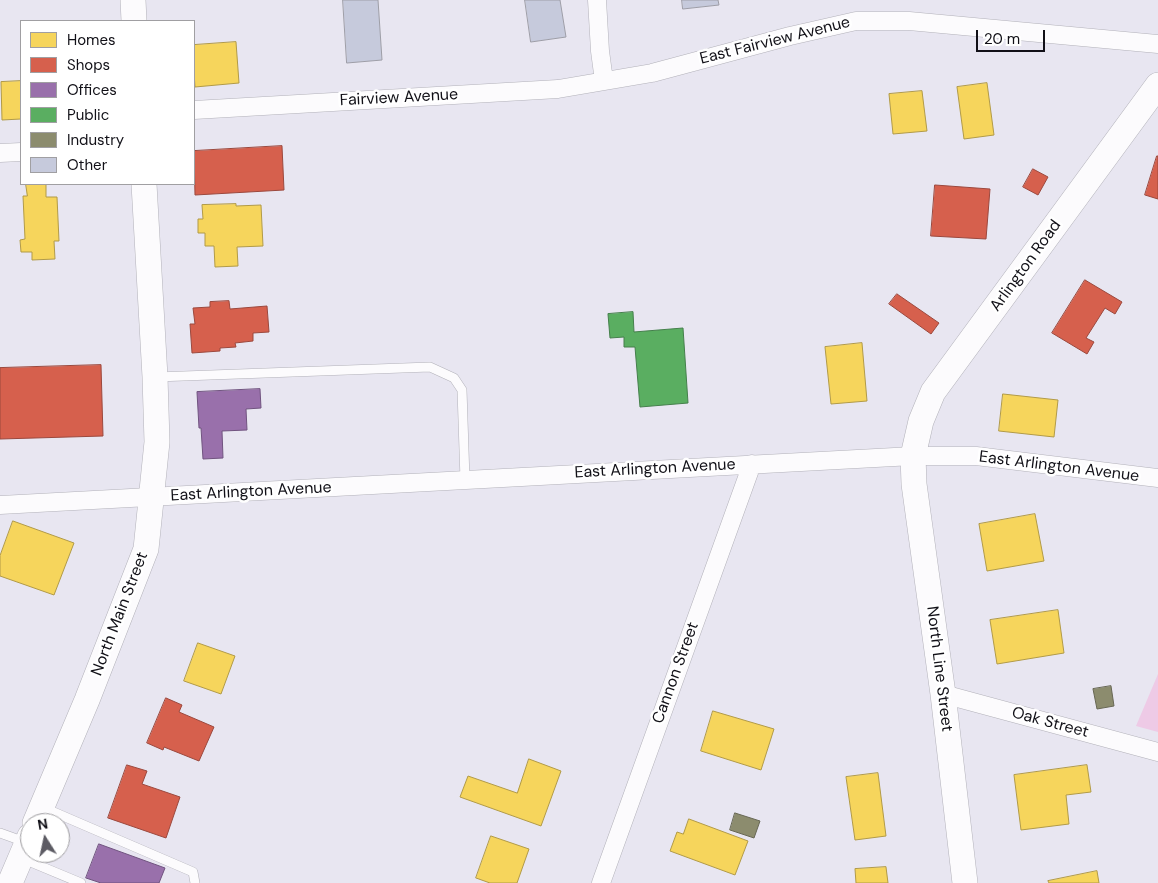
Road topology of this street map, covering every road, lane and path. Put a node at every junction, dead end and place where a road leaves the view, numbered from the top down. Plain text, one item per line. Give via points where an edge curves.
1 (132, 0) edge
2 (597, 0) edge
3 (134, 20) edge
4 (1158, 44) edge
5 (604, 81) junction
6 (1158, 85) edge
7 (195, 110) edge
8 (20, 152) edge
9 (0, 153) edge
10 (144, 185) edge
11 (155, 377) junction
12 (913, 456) junction
13 (752, 464) junction
14 (1158, 478) edge
15 (465, 480) junction
16 (151, 497) junction
17 (0, 505) edge
18 (943, 694) junction
19 (1158, 752) edge
20 (39, 813) edge
21 (0, 833) edge
22 (20, 833) edge
23 (70, 842) edge
24 (20, 859) edge
25 (61, 863) edge
26 (10, 883) edge
27 (81, 883) edge
28 (195, 883) edge
29 (601, 883) edge
30 (965, 883) edge

1 - 3 main road
2 - 5 street
4 - 5 street, East Fairview Avenue via 909,21 856,21 652,73
5 - 7 street, Fairview Avenue via 558,89
6 - 12 main road, Arlington Road via 933,392 921,421
8 - 9 street
10 - 11 main road, North Main Street
11 - 15 lane via 430,367 454,378 462,390
11 - 16 main road, North Main Street via 157,442
12 - 13 street, East Arlington Avenue
12 - 14 street, East Arlington Avenue via 976,456
12 - 18 main road, North Line Street via 914,484
13 - 15 street, East Arlington Avenue
13 - 29 street, Cannon Street
15 - 16 street, East Arlington Avenue
16 - 17 street, East Arlington Avenue
16 - 20 main road, North Main Street via 146,549
18 - 19 street, Oak Street
18 - 30 main road, North Line Street
21 - 22 lane
23 - 28 lane via 193,872
24 - 26 main road, North Main Street
25 - 27 lane

